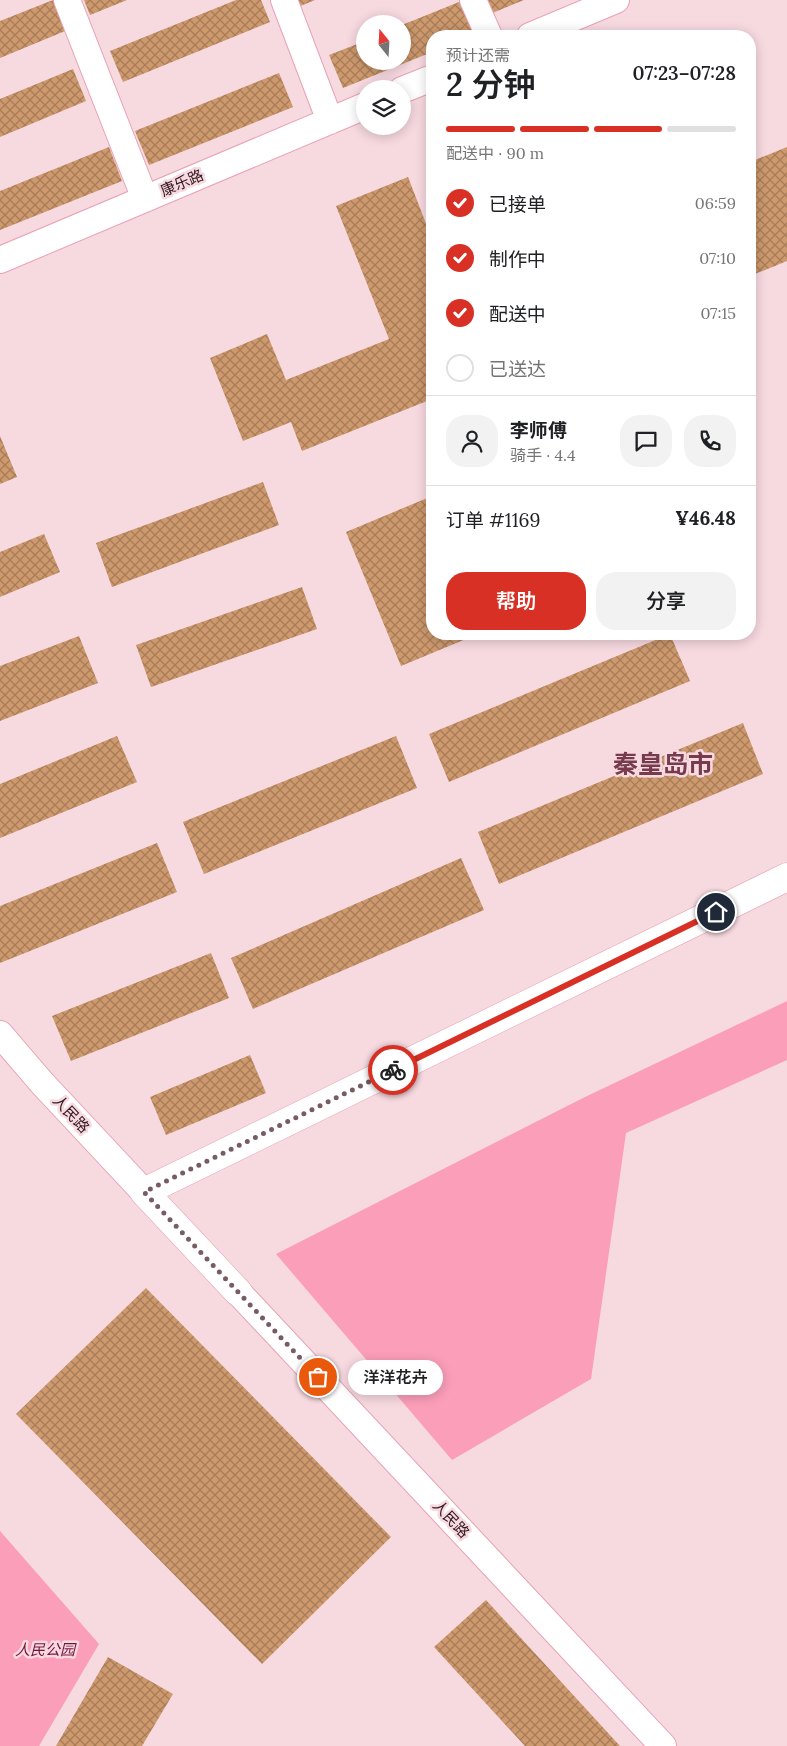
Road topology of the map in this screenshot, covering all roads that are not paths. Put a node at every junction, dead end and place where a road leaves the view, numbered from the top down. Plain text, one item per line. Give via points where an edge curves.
1 (67, 0) edge
2 (284, 0) edge
3 (473, 0) edge
4 (616, 0) edge
5 (486, 30) edge
6 (544, 30) edge
7 (426, 80) edge
8 (411, 86) edge
9 (356, 110) edge
10 (330, 121) junction
11 (145, 199) junction
12 (0, 260) edge
13 (787, 877) edge
14 (0, 1034) edge
15 (144, 1192) junction
16 (238, 1292) joint
17 (663, 1746) edge

1 - 11 street
2 - 10 street
3 - 5 street
4 - 6 street
7 - 8 street
9 - 10 street, 康乐路
10 - 11 street, 康乐路
11 - 12 street, 康乐路
13 - 15 street
14 - 15 street, 人民路 via 42,1084
15 - 16 street
16 - 17 street, 人民路

